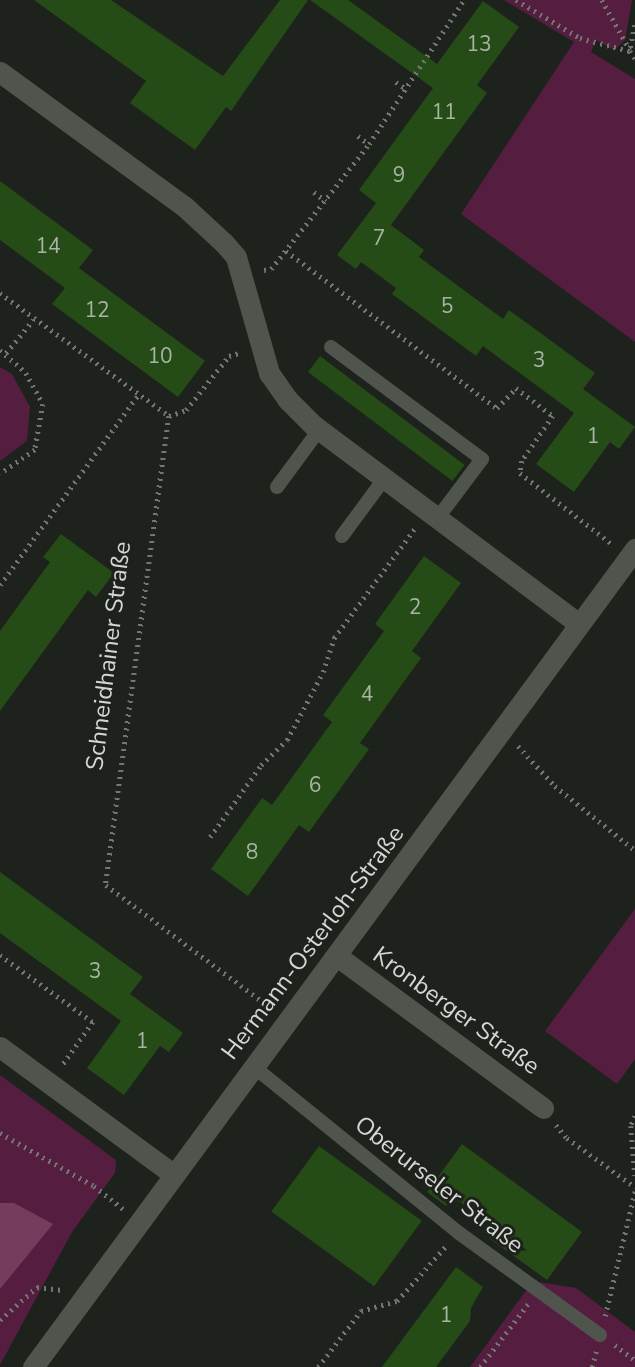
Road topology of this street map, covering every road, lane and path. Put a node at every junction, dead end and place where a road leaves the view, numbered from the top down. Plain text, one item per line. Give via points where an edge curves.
1 (464, 0) edge
2 (516, 0) edge
3 (602, 0) edge
4 (635, 25) edge
5 (630, 51) junction
6 (635, 58) edge
7 (0, 72) edge
8 (396, 82) dead end
9 (408, 90) junction
10 (358, 136) dead end
11 (369, 144) junction
12 (314, 192) dead end
13 (326, 201) junction
14 (286, 251) junction
15 (241, 274) junction
16 (0, 293) edge
17 (33, 320) junction
18 (331, 347) dead end
19 (260, 348) junction
20 (0, 351) edge
21 (6, 353) junction
22 (139, 394) junction
23 (169, 416) junction
24 (319, 430) junction
25 (0, 474) edge
26 (384, 479) junction
27 (278, 487) dead end
28 (432, 515) junction
29 (342, 536) dead end
30 (632, 553) edge
31 (0, 584) edge
32 (579, 624) junction
33 (503, 730) junction
34 (210, 836) dead end
35 (635, 850) edge
36 (0, 955) edge
37 (337, 956) junction
38 (289, 1021) junction
39 (0, 1047) edge
40 (254, 1067) junction
41 (49, 1083) junction
42 (542, 1108) joint
43 (635, 1116) edge
44 (0, 1133) edge
45 (174, 1175) junction
46 (635, 1176) edge
47 (635, 1189) edge
48 (140, 1222) junction
49 (459, 1233) junction
50 (539, 1289) junction
51 (88, 1293) junction
52 (0, 1320) edge
53 (600, 1335) joint
54 (33, 1367) edge
55 (318, 1367) edge
56 (480, 1367) edge

1 - 9 path
2 - 5 path via 580,38
3 - 5 path
4 - 5 path
5 - 6 path
7 - 15 street via 209,226 236,257
8 - 9 path
9 - 11 path
10 - 11 path
11 - 13 path
12 - 13 path
13 - 14 path
14 - 15 path via 271,269
14 - 30 path via 497,408 516,388 553,416 522,461 520,472
15 - 19 street
16 - 17 path
17 - 21 path
17 - 22 path
18 - 28 lane via 482,459
19 - 23 path via 229,356 186,410
19 - 24 street via 288,400
20 - 21 path
21 - 25 path via 26,373 43,404 35,450
22 - 23 path
22 - 31 path
23 - 38 path, Schneidhainer Straße via 106,885
24 - 26 street
24 - 27 lane
26 - 28 street
26 - 29 lane
28 - 32 street
28 - 34 path via 334,638 323,671 287,740 261,765
30 - 32 street, Hermann-Osterloh-Straße
32 - 33 street, Hermann-Osterloh-Straße
33 - 35 path via 555,786
33 - 37 street, Hermann-Osterloh-Straße
36 - 41 path via 93,1022
37 - 38 street, Hermann-Osterloh-Straße
37 - 42 street, Kronberger Straße
38 - 40 street, Hermann-Osterloh-Straße
39 - 41 street
40 - 45 street, Hermann-Osterloh-Straße
40 - 49 lane, Oberurseler Straße
41 - 45 street
42 - 47 path via 567,1138
43 - 46 path via 631,1126
44 - 48 path via 94,1186
45 - 48 street, Hermann-Osterloh-Straße
47 - 53 path
48 - 51 street, Hermann-Osterloh-Straße
49 - 50 lane, Oberurseler Straße
49 - 55 path via 397,1301 360,1311
50 - 53 lane, Oberurseler Straße
50 - 56 path
51 - 52 path via 37,1287
51 - 54 street, Hermann-Osterloh-Straße

